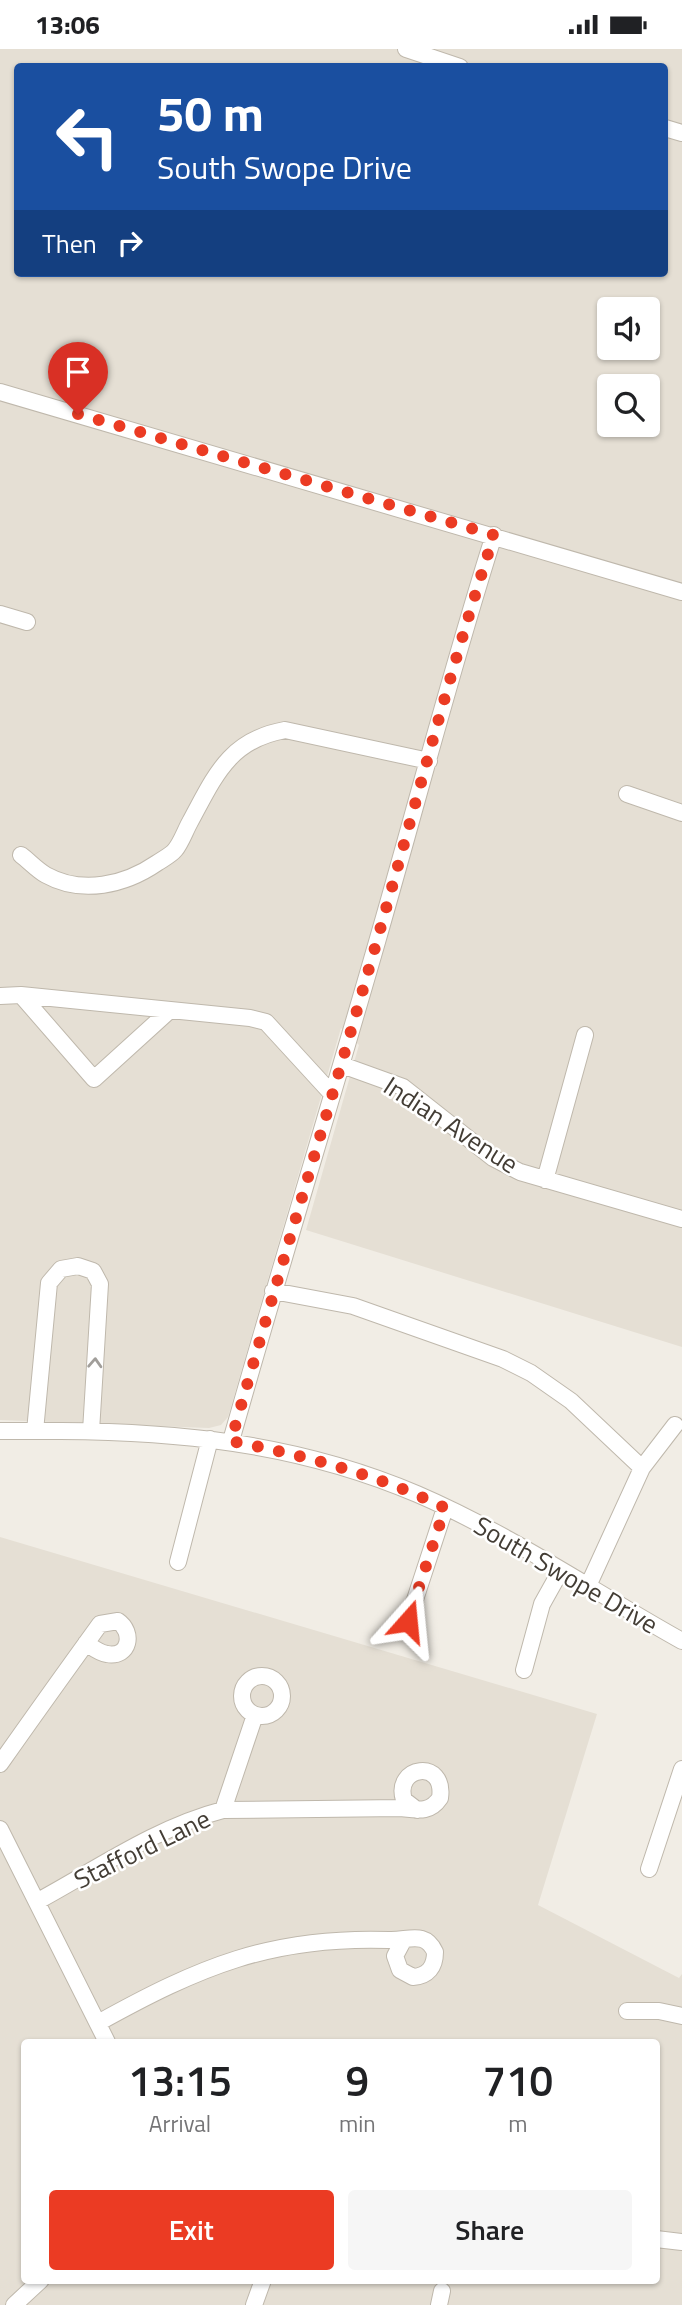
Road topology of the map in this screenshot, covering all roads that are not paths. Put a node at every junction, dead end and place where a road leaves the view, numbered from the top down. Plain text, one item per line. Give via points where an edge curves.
1 (406, 49) edge
2 (448, 63) edge
3 (0, 392) edge
4 (494, 535) junction
5 (682, 592) edge
6 (0, 614) edge
7 (27, 622) dead end
8 (429, 761) junction
9 (627, 794) dead end
10 (682, 813) edge
11 (21, 855) dead end
12 (21, 995) junction
13 (0, 996) edge
14 (170, 1010) junction
15 (585, 1035) dead end
16 (341, 1065) junction
17 (332, 1094) junction
18 (545, 1180) junction
19 (682, 1219) edge
20 (273, 1291) junction
21 (675, 1425) dead end
22 (0, 1431) edge
23 (35, 1431) junction
24 (91, 1431) junction
25 (209, 1439) junction
26 (231, 1441) junction
27 (642, 1468) junction
28 (445, 1508) junction
29 (178, 1562) dead end
30 (561, 1570) junction
31 (588, 1586) junction
32 (408, 1621) dead end
33 (682, 1641) edge
34 (86, 1643) dead end
35 (524, 1670) dead end
36 (255, 1715) dead end
37 (0, 1764) edge
38 (682, 1769) edge
39 (223, 1810) junction
40 (417, 1810) dead end
41 (0, 1829) edge
42 (649, 1870) dead end
43 (38, 1901) junction
44 (403, 1941) dead end
45 (627, 2011) dead end
46 (682, 2016) edge
47 (98, 2023) junction
48 (106, 2039) edge
49 (660, 2239) edge
50 (682, 2242) edge
51 (37, 2284) edge
52 (262, 2284) edge
53 (14, 2305) edge
54 (254, 2305) edge

1 - 2 street
3 - 4 street
4 - 5 street
4 - 8 street
6 - 7 street
8 - 11 street via 285,730 270,733 248,741 230,756 174,851 143,873 111,884 75,886 45,875
8 - 16 street
9 - 10 street
12 - 13 street
12 - 14 street
12 - 14 street via 94,1079
14 - 17 street via 266,1022
15 - 18 street
16 - 17 street
16 - 18 street, Indian Avenue via 403,1087 493,1158
17 - 20 street
18 - 19 street, Indian Avenue
20 - 26 street
20 - 27 street via 354,1306 503,1359 570,1401
21 - 27 street
22 - 23 street, South Swope Drive
23 - 24 street, South Swope Drive
24 -> 23 street via 100,1284 93,1271 78,1266 61,1269 49,1283
24 - 25 street, South Swope Drive
25 - 26 street, South Swope Drive
25 - 29 street
26 - 28 street, South Swope Drive via 325,1461
27 - 31 street
28 - 30 street, South Swope Drive
28 - 32 street
30 - 31 street, South Swope Drive
30 - 35 street via 542,1604
31 - 33 street, South Swope Drive
34 - 37 street
36 - 39 street
38 - 42 street
39 - 40 street, Stafford Lane
39 - 43 street, Stafford Lane via 197,1817 138,1846
41 - 43 street
43 - 47 street
44 - 47 street via 289,1944 189,1976
45 - 46 street
47 - 48 street
49 - 50 street
51 - 53 street
52 - 54 street

